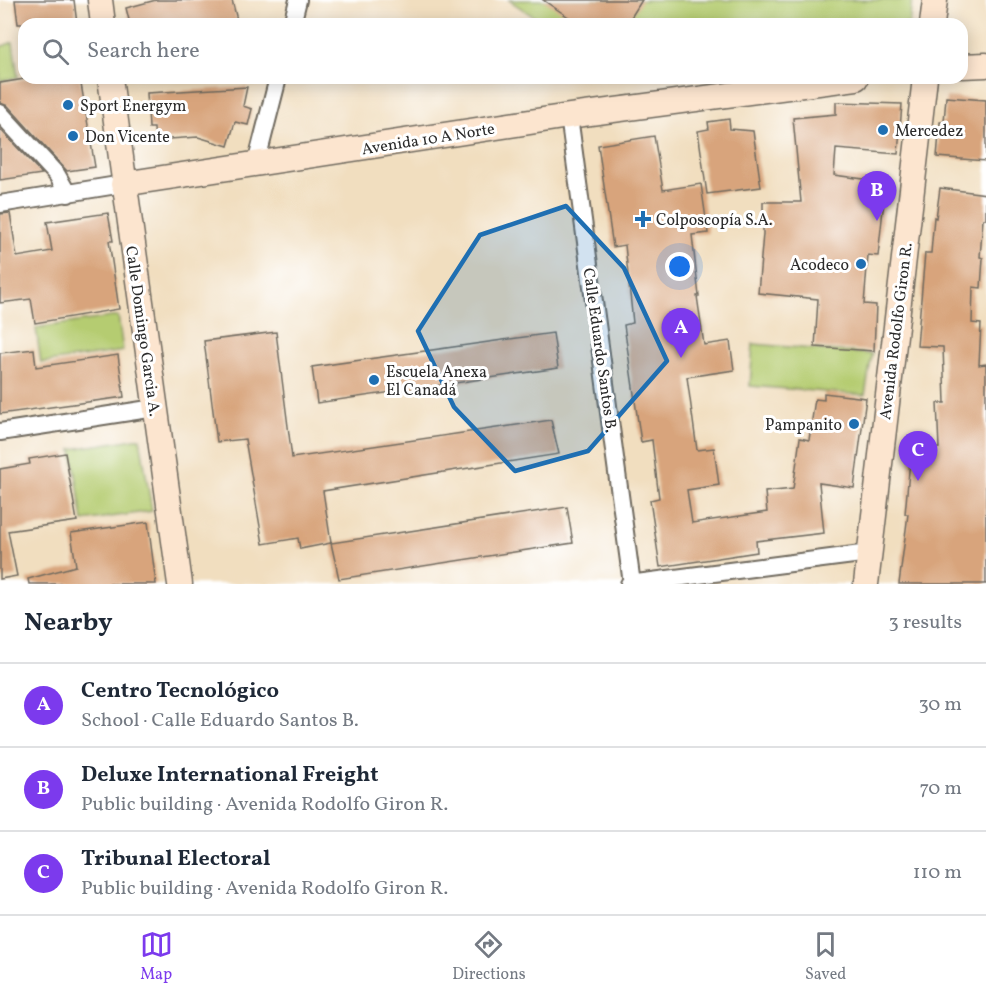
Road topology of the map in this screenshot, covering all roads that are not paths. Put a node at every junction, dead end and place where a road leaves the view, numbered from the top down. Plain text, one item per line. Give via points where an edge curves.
1 (100, 0) edge
2 (298, 0) edge
3 (935, 0) edge
4 (102, 18) edge
5 (294, 18) edge
6 (933, 18) edge
7 (986, 65) edge
8 (968, 66) edge
9 (111, 84) edge
10 (276, 84) edge
11 (811, 84) edge
12 (924, 84) edge
13 (0, 113) edge
14 (569, 116) junction
15 (256, 164) junction
16 (123, 184) junction
17 (68, 194) junction
18 (0, 204) edge
19 (154, 408) junction
20 (0, 432) edge
21 (869, 553) junction
22 (180, 584) edge
23 (631, 584) edge
24 (866, 584) edge

1 - 4 main road
2 - 5 street
3 - 6 main road
7 - 8 main road
9 - 16 main road, Calle Domingo Garcia A.
10 - 15 street
11 - 14 main road, Avenida 10 A Norte
12 - 21 main road, Avenida Rodolfo Giron R.
13 - 17 street via 57,175
14 - 15 main road, Avenida 10 A Norte
14 - 23 street, Calle Eduardo Santos B.
15 - 16 main road, Avenida 10 A Norte
16 - 17 street, Avenida 10 A Norte
16 - 19 main road, Calle Domingo Garcia A.
17 - 18 street, Avenida 10 A Norte
19 - 20 street
19 - 22 main road, Calle Domingo Garcia A.
21 - 23 street
21 - 24 main road, Avenida Rodolfo Giron R.

